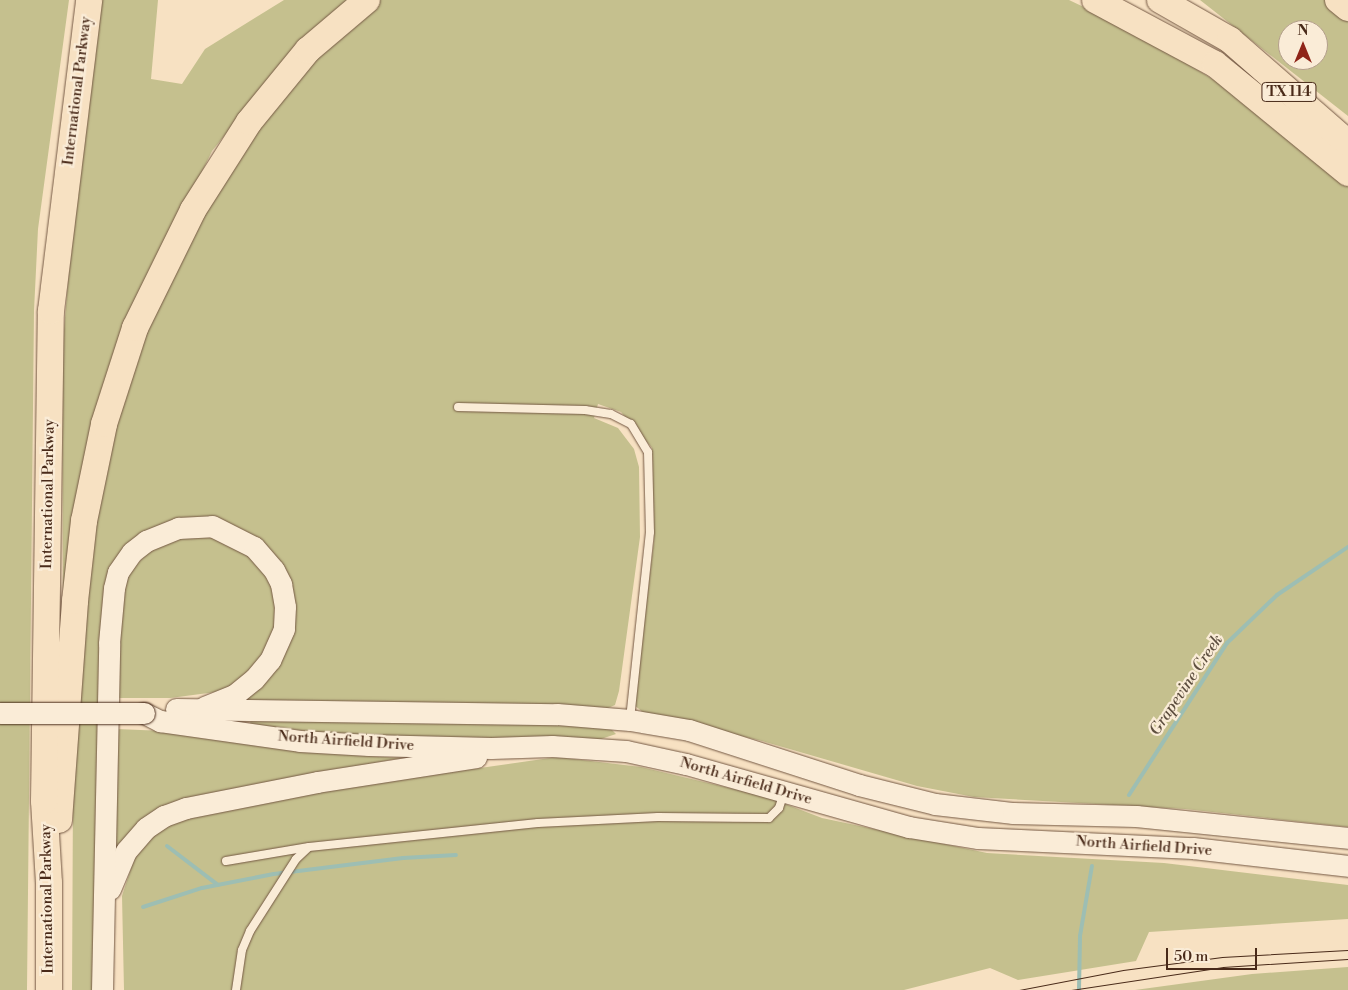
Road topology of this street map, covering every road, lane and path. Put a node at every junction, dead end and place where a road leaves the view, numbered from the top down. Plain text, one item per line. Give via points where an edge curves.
1 (89, 0) edge
2 (367, 0) edge
3 (1095, 0) edge
4 (1160, 0) edge
5 (1180, 0) edge
6 (1338, 0) edge
7 (1348, 8) edge
8 (1230, 40) junction
9 (1348, 143) edge
10 (1348, 173) edge
11 (458, 407) dead end
12 (197, 710) junction
13 (0, 713) edge
14 (144, 713) junction
15 (630, 720) junction
16 (491, 748) junction
17 (626, 750) junction
18 (785, 792) junction
19 (1348, 838) edge
20 (309, 847) junction
21 (226, 861) dead end
22 (1348, 866) edge
23 (49, 883) junction
24 (104, 911) junction
25 (49, 990) edge
26 (102, 990) edge
27 (236, 990) edge

1 - 23 highway, International Parkway via 51,319 44,800
2 - 23 highway via 308,50 226,156 158,275 135,328 104,424 82,539 61,802
3 - 10 highway via 1214,64
4 - 8 highway, TX 114
5 - 8 highway
6 - 7 highway
8 - 9 highway, TX 114
11 - 15 lane via 585,410 611,414 631,424 648,452 650,532
12 - 14 main road, North Airfield Drive via 158,709
12 - 15 main road, North Airfield Drive via 556,714
12 - 24 main road via 234,695 254,679 280,642 286,618 281,584 274,570 254,547 212,526 166,530 132,552 118,572 109,643
13 - 14 main road, North Airfield Drive, bridge
14 - 16 main road, North Airfield Drive via 160,721 300,741
15 - 17 main road
15 - 19 main road, North Airfield Drive via 689,730 859,786 935,804 1013,812 1136,816
16 - 17 main road, North Airfield Drive via 552,746
16 - 24 main road via 472,760 327,781 186,808 164,816 146,828 126,850
17 - 18 main road, North Airfield Drive
18 - 20 lane via 769,818 658,817 538,823
18 - 22 main road, North Airfield Drive via 910,827 978,838 1193,848
20 - 21 lane
20 - 27 lane via 292,864 242,950
23 - 25 highway, International Parkway
24 - 26 main road

